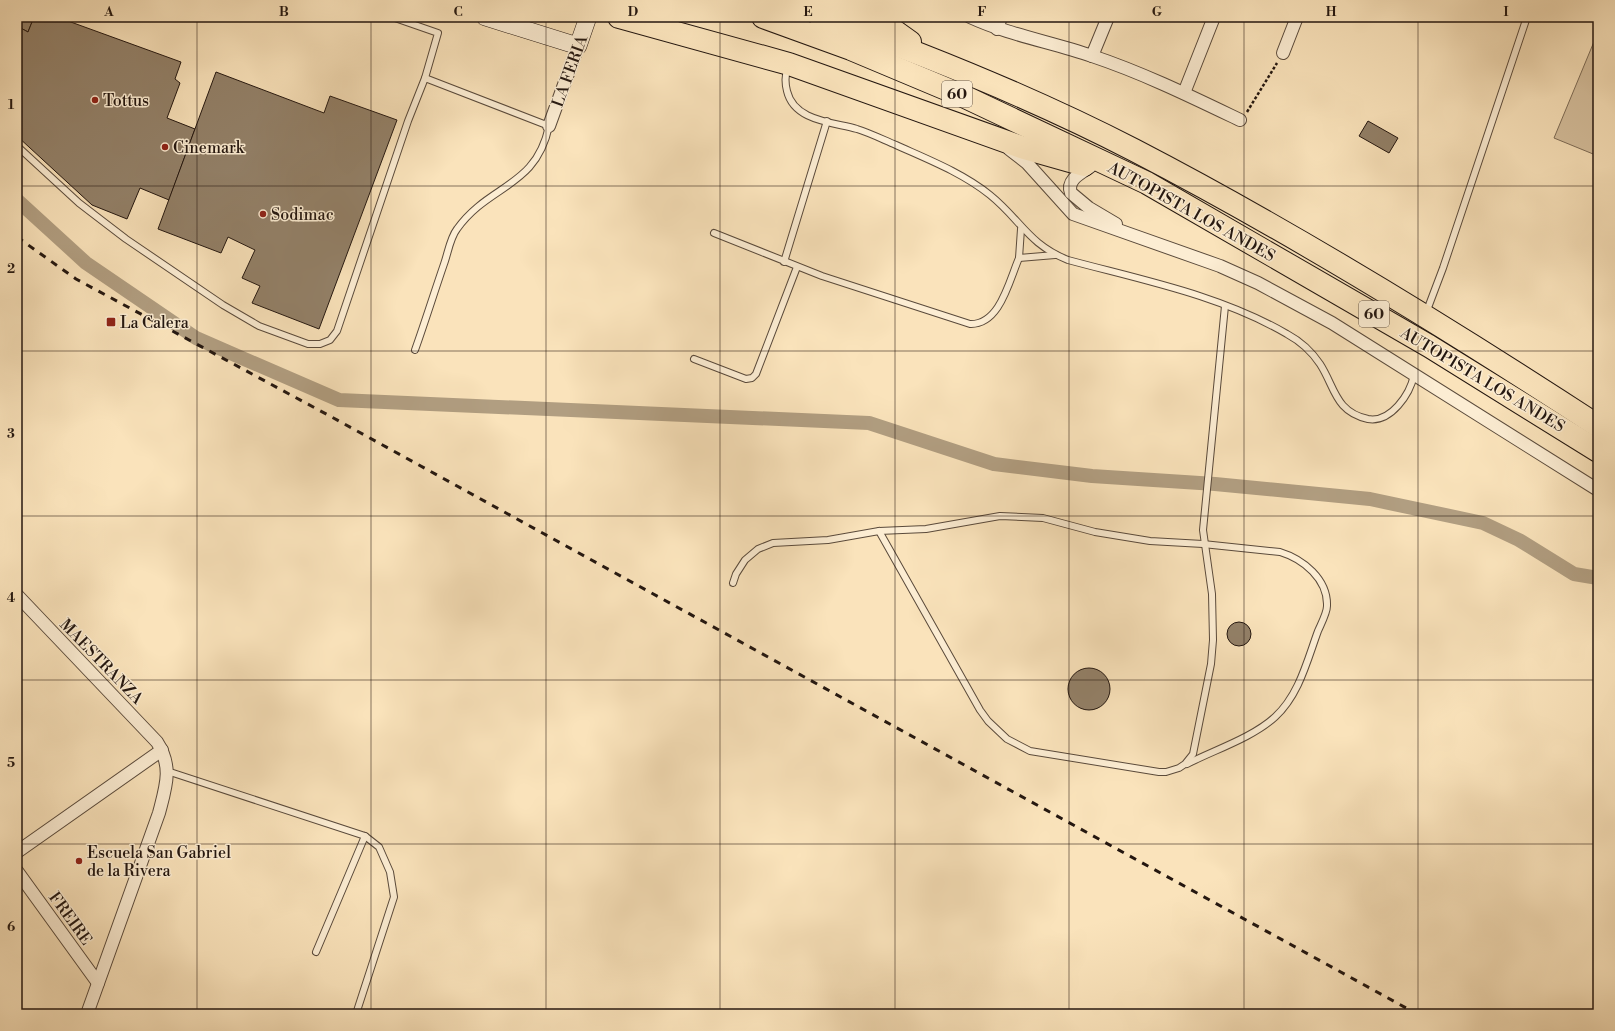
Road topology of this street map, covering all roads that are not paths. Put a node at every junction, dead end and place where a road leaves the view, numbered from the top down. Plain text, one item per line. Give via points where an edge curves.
1 (392, 17) edge
2 (485, 17) edge
3 (588, 17) edge
4 (619, 17) edge
5 (763, 17) edge
6 (820, 17) edge
7 (875, 17) edge
8 (970, 17) edge
9 (1001, 17) edge
10 (1108, 17) edge
11 (1214, 17) edge
12 (1297, 17) edge
13 (1527, 17) edge
14 (997, 29) junction
15 (578, 46) junction
16 (1283, 53) road end
17 (1092, 56) junction
18 (932, 58) junction
19 (789, 64) junction
20 (424, 78) junction
21 (1184, 94) junction
22 (1240, 120) road end
23 (827, 121) junction
24 (549, 126) junction
25 (990, 136) junction
26 (17, 146) edge
27 (1090, 167) junction
28 (1147, 183) junction
29 (1022, 228) junction
30 (714, 233) dead end
31 (1142, 239) junction
32 (1055, 255) junction
33 (1019, 258) junction
34 (784, 262) junction
35 (797, 267) junction
36 (1225, 306) junction
37 (1425, 316) junction
38 (415, 350) dead end
39 (694, 359) dead end
40 (1414, 375) junction
41 (1598, 426) edge
42 (1598, 451) edge
43 (1598, 490) edge
44 (879, 531) junction
45 (1203, 544) junction
46 (734, 583) dead end
47 (17, 595) edge
48 (162, 750) junction
49 (1185, 764) junction
50 (168, 771) junction
51 (365, 836) junction
52 (17, 852) edge
53 (17, 871) edge
54 (316, 952) dead end
55 (98, 983) junction
56 (87, 1014) edge
57 (356, 1014) edge

1 - 20 lane via 438,33
2 - 15 main road
3 - 15 main road, LA FERIA
4 - 19 highway
5 - 28 highway, AUTOPISTA LOS ANDES / 60 via 851,49 963,96
6 - 18 highway, AUTOPISTA LOS ANDES / 60
7 - 18 highway
8 - 14 street
9 - 14 street
10 - 17 street
11 - 21 street
12 - 16 street
13 - 37 lane
14 - 17 street
15 - 24 street, LA FERIA
17 - 21 street
18 - 37 highway, AUTOPISTA LOS ANDES / 60 via 1133,150 1275,228
19 - 23 lane via 786,71 786,86 791,101 806,115
19 - 25 highway
20 - 24 lane
20 - 26 lane via 337,331 330,340 320,344 308,344 259,326 222,305 126,239 79,202
21 - 22 street
23 - 29 lane via 858,129 886,141 976,185 1002,205
23 - 34 lane
24 - 38 lane via 544,146 528,170 478,206 455,231
25 - 27 highway
25 - 31 street via 1027,163 1073,214
27 - 28 highway
27 - 31 street via 1073,180 1071,193 1089,208
28 - 42 highway, AUTOPISTA LOS ANDES / 60 via 1429,346
29 - 32 lane via 1043,248
29 - 33 lane
30 - 34 lane
31 - 40 street via 1220,266 1264,286 1332,323
32 - 33 lane
32 - 36 lane via 1194,294
33 - 35 lane via 994,314 984,322 975,324
34 - 35 lane
35 - 39 lane via 756,374 752,378 746,379
36 - 40 lane via 1287,333 1301,344 1320,364 1337,399 1356,415 1375,419 1393,410 1407,395
36 - 45 lane
37 - 41 highway, AUTOPISTA LOS ANDES / 60
40 - 43 street
44 - 45 lane via 926,529 1014,515 1042,518 1123,537
44 - 46 lane via 828,540 766,545 745,560 736,574
44 - 49 lane via 980,710 1006,739 1030,751 1159,772 1173,771
45 - 49 lane via 1210,573 1213,640 1207,689 1195,748
45 - 49 lane via 1280,552 1298,559 1319,579 1327,606 1297,687 1283,709 1257,731
47 - 48 street, MAESTRANZA
48 - 50 street
48 - 52 street
50 - 51 lane
50 - 55 street via 159,813
51 - 54 lane
51 - 57 lane via 379,847 390,872 394,897
53 - 55 street, FREIRE
55 - 56 street

